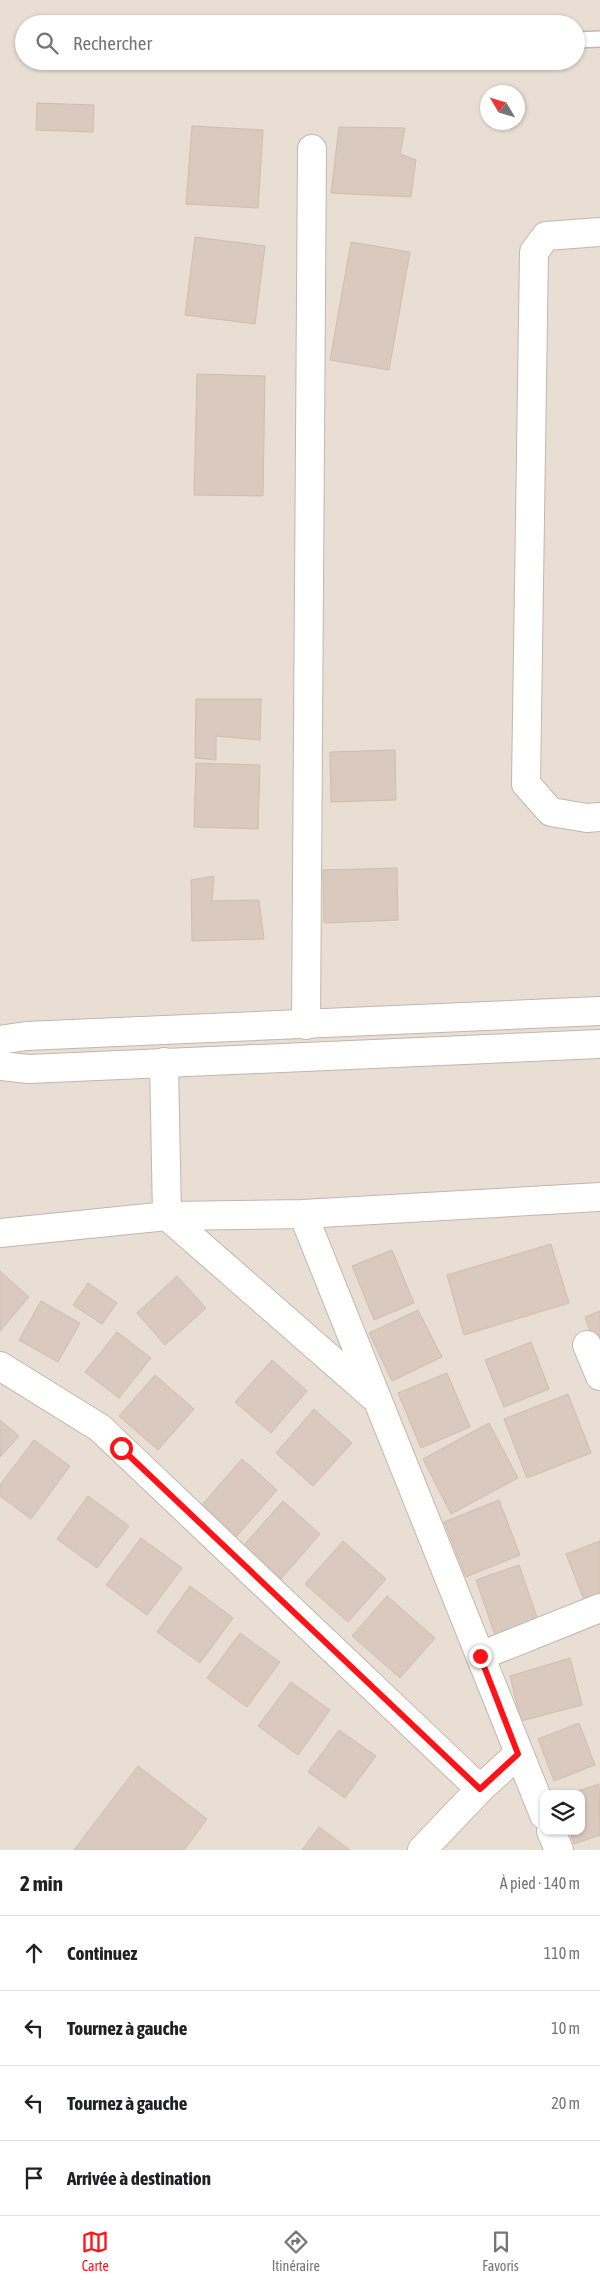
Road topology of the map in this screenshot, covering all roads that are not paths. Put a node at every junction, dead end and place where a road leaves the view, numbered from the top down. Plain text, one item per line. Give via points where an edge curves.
1 (600, 39) edge
2 (585, 40) edge
3 (312, 149) dead end
4 (600, 232) edge
5 (600, 817) edge
6 (600, 1011) edge
7 (306, 1024) junction
8 (8, 1036) edge
9 (600, 1044) edge
10 (164, 1062) junction
11 (0, 1066) edge
12 (29, 1069) junction
13 (0, 1074) edge
14 (600, 1197) edge
15 (303, 1214) junction
16 (167, 1216) junction
17 (0, 1233) edge
18 (587, 1345) dead end
19 (0, 1366) edge
20 (600, 1376) edge
21 (378, 1400) junction
22 (600, 1608) edge
23 (480, 1656) junction
24 (518, 1754) junction
25 (480, 1789) junction
26 (540, 1806) edge
27 (553, 1835) edge
28 (422, 1850) edge
29 (559, 1850) edge

1 - 2 lane
3 - 7 street
4 - 5 street via 546,236 534,252 526,784 551,812
6 - 7 street
7 - 8 street
9 - 10 street
10 - 12 street
10 - 16 street
11 - 12 street
12 - 13 street
14 - 15 street
15 - 16 street
15 - 21 street
16 - 17 street
16 - 21 street
18 - 20 street
19 - 25 street via 100,1428
21 - 23 street
22 - 23 street
23 - 24 street
24 - 25 street
24 - 26 street
25 - 28 street
27 - 29 street

